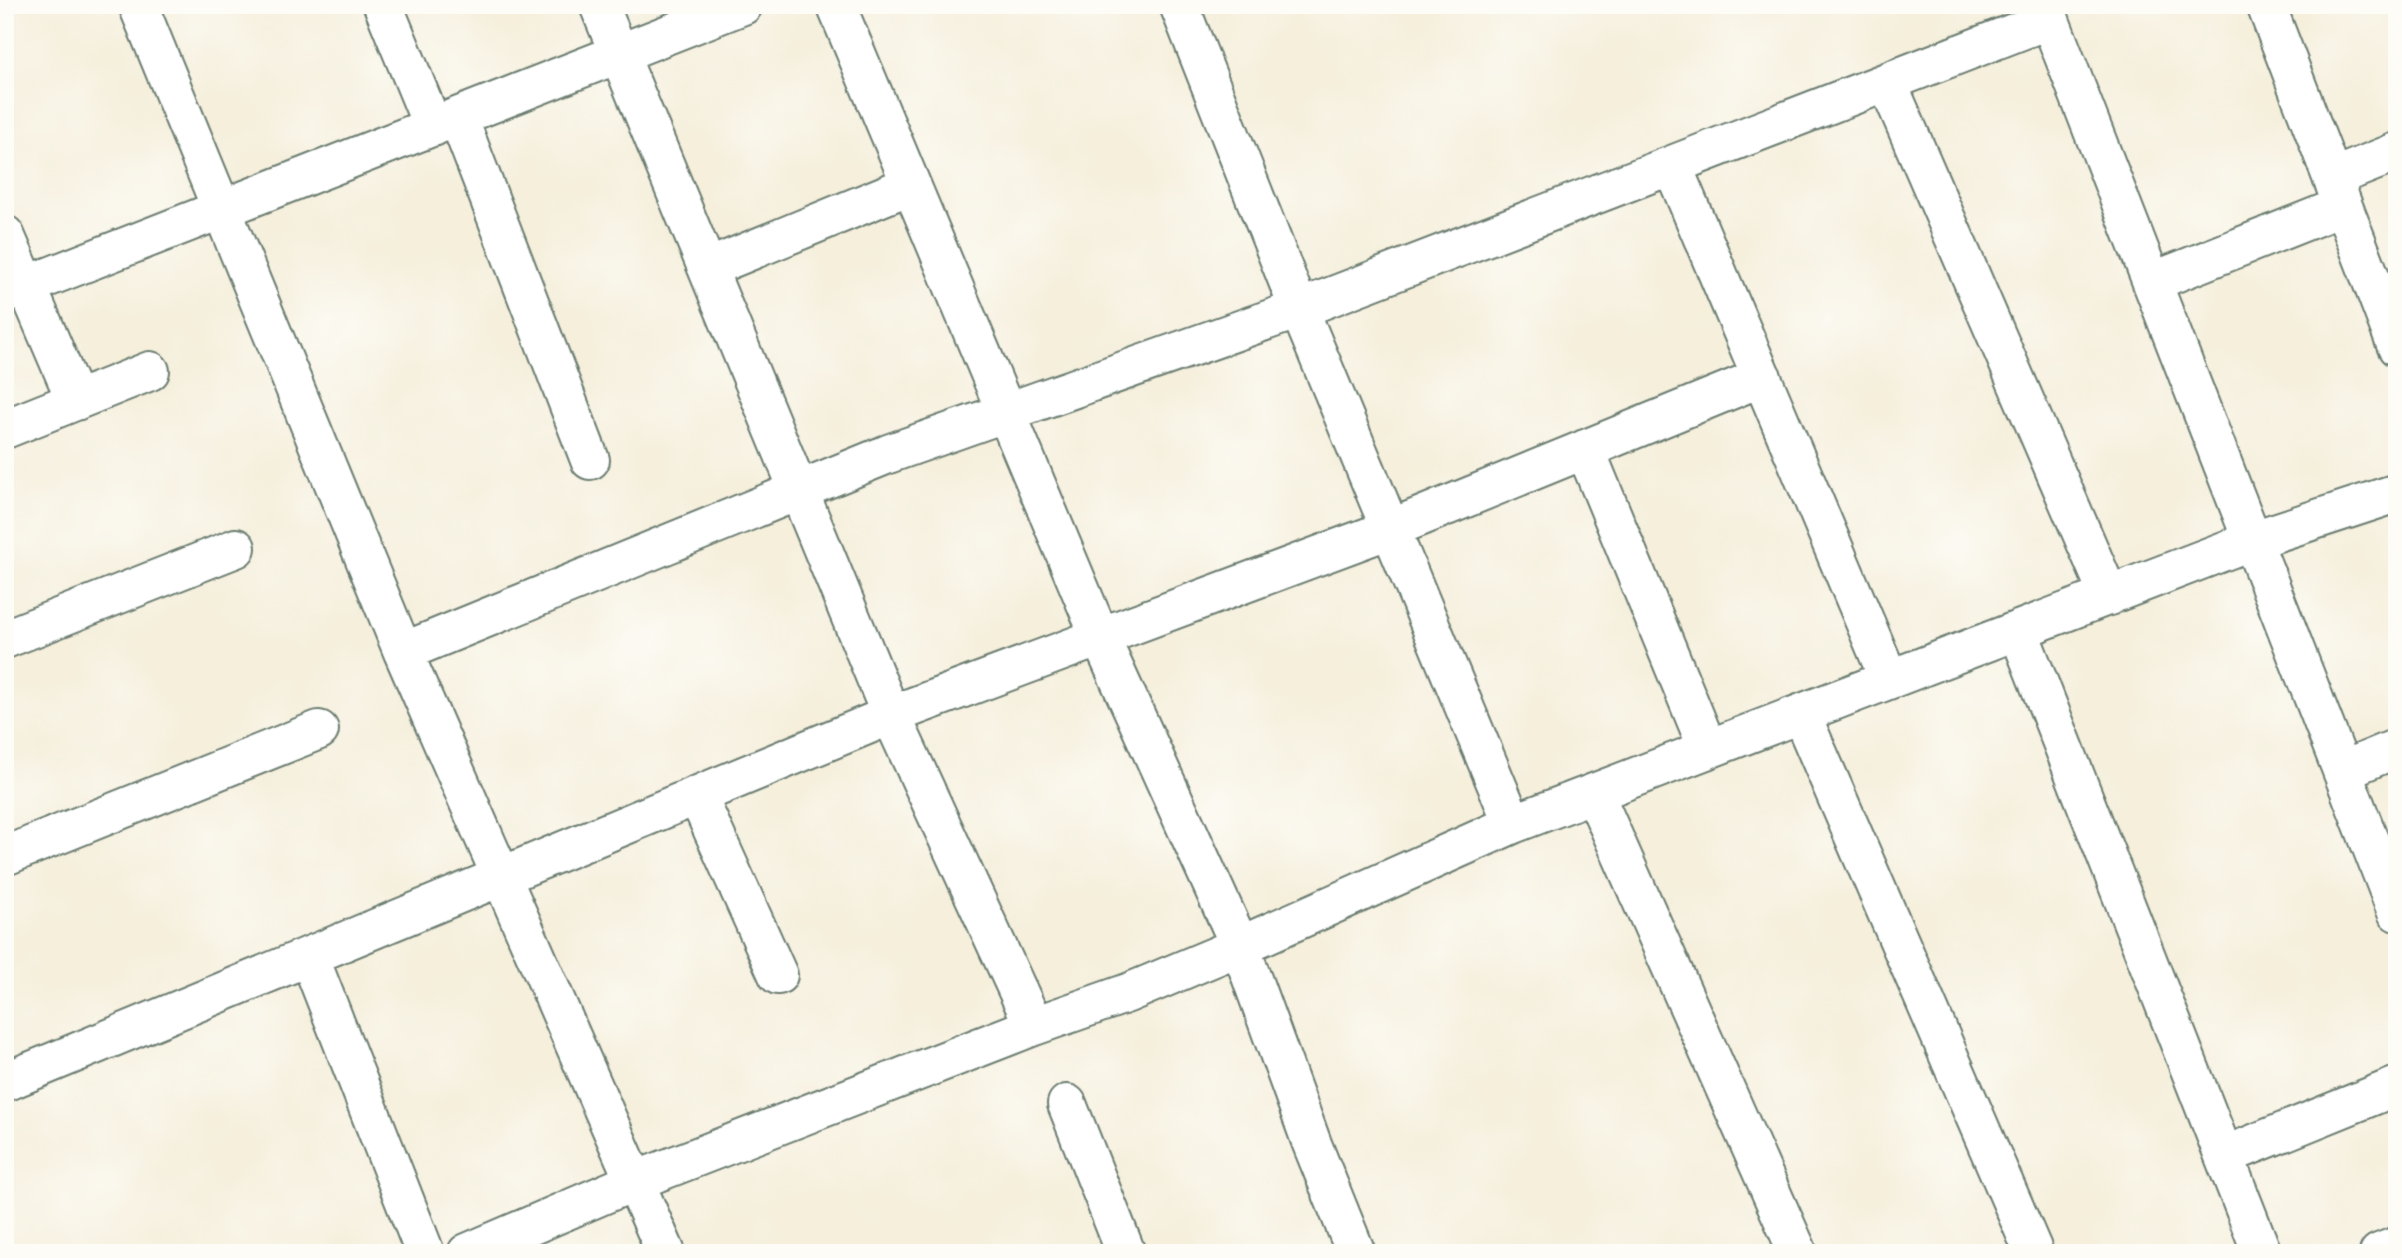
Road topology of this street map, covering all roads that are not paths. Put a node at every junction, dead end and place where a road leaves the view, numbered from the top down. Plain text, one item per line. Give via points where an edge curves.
1 (138, 5) edge
2 (383, 5) edge
3 (599, 5) edge
4 (743, 5) edge
5 (836, 5) edge
6 (1179, 5) edge
7 (2266, 5) edge
8 (2047, 12) edge
9 (619, 54) junction
10 (1887, 82) junction
11 (446, 122) junction
12 (2397, 152) edge
13 (1672, 165) junction
14 (910, 185) junction
15 (2337, 192) junction
16 (222, 210) junction
17 (5, 235) edge
18 (708, 268) junction
19 (2152, 282) junction
20 (16, 290) edge
21 (1298, 309) junction
22 (2397, 347) edge
23 (150, 371) dead end
24 (1762, 377) junction
25 (76, 401) junction
26 (1005, 413) junction
27 (5, 429) edge
28 (1585, 449) junction
29 (590, 460) dead end
30 (799, 491) junction
31 (2397, 493) edge
32 (1390, 529) junction
33 (2253, 540) junction
34 (236, 548) dead end
35 (2109, 596) junction
36 (2018, 630) junction
37 (1100, 637) junction
38 (5, 639) edge
39 (403, 652) junction
40 (1889, 680) junction
41 (1801, 714) junction
42 (891, 715) junction
43 (319, 730) dead end
44 (2397, 748) edge
45 (1708, 750) junction
46 (2342, 771) junction
47 (1594, 793) junction
48 (696, 796) junction
49 (1513, 824) junction
50 (5, 856) edge
51 (501, 876) junction
52 (2397, 912) edge
53 (1240, 946) junction
54 (309, 956) junction
55 (778, 975) dead end
56 (1034, 1026) junction
57 (5, 1082) edge
58 (2397, 1086) edge
59 (1067, 1104) dead end
60 (2224, 1156) junction
61 (635, 1181) junction
62 (2397, 1246) edge
63 (425, 1253) edge
64 (467, 1253) edge
65 (666, 1253) edge
66 (1126, 1253) edge
67 (1356, 1253) edge
68 (1798, 1253) edge
69 (2034, 1253) edge
70 (2262, 1253) edge
71 (2379, 1253) edge

1 - 16 street
2 - 11 street
3 - 9 street
4 - 9 street
5 - 14 street
6 - 21 street
7 - 15 street
8 - 10 street
8 - 19 street
9 - 11 street
9 - 18 street
10 - 13 street
10 - 35 street
11 - 16 street
11 - 29 street
12 - 15 street
13 - 21 street
13 - 24 street
14 - 18 street
14 - 26 street
15 - 19 street
15 - 22 street
16 - 20 street
16 - 39 street
17 - 20 street
18 - 30 street
19 - 33 street
20 - 25 street
21 - 26 street
21 - 32 street
23 - 25 street
24 - 28 street
24 - 40 street
25 - 27 street
26 - 30 street
26 - 37 street
28 - 32 street
28 - 45 street
30 - 39 street
30 - 42 street
31 - 33 street
32 - 37 street
32 - 49 street
33 - 35 street
33 - 46 street
34 - 38 street
35 - 36 street
36 - 40 street
36 - 60 street
37 - 42 street
37 - 53 street
39 - 51 street
40 - 41 street
41 - 45 street
41 - 69 street
42 - 48 street
42 - 56 street
43 - 50 street
44 - 46 street
45 - 47 street
46 - 52 street
47 - 49 street
47 - 68 street
48 - 51 street
48 - 55 street
49 - 53 street
51 - 54 street
51 - 61 street
53 - 56 street
53 - 67 street
54 - 57 street
54 - 63 street
56 - 61 street
58 - 60 street
59 - 66 street
60 - 70 street
61 - 64 street
61 - 65 street
62 - 71 street

